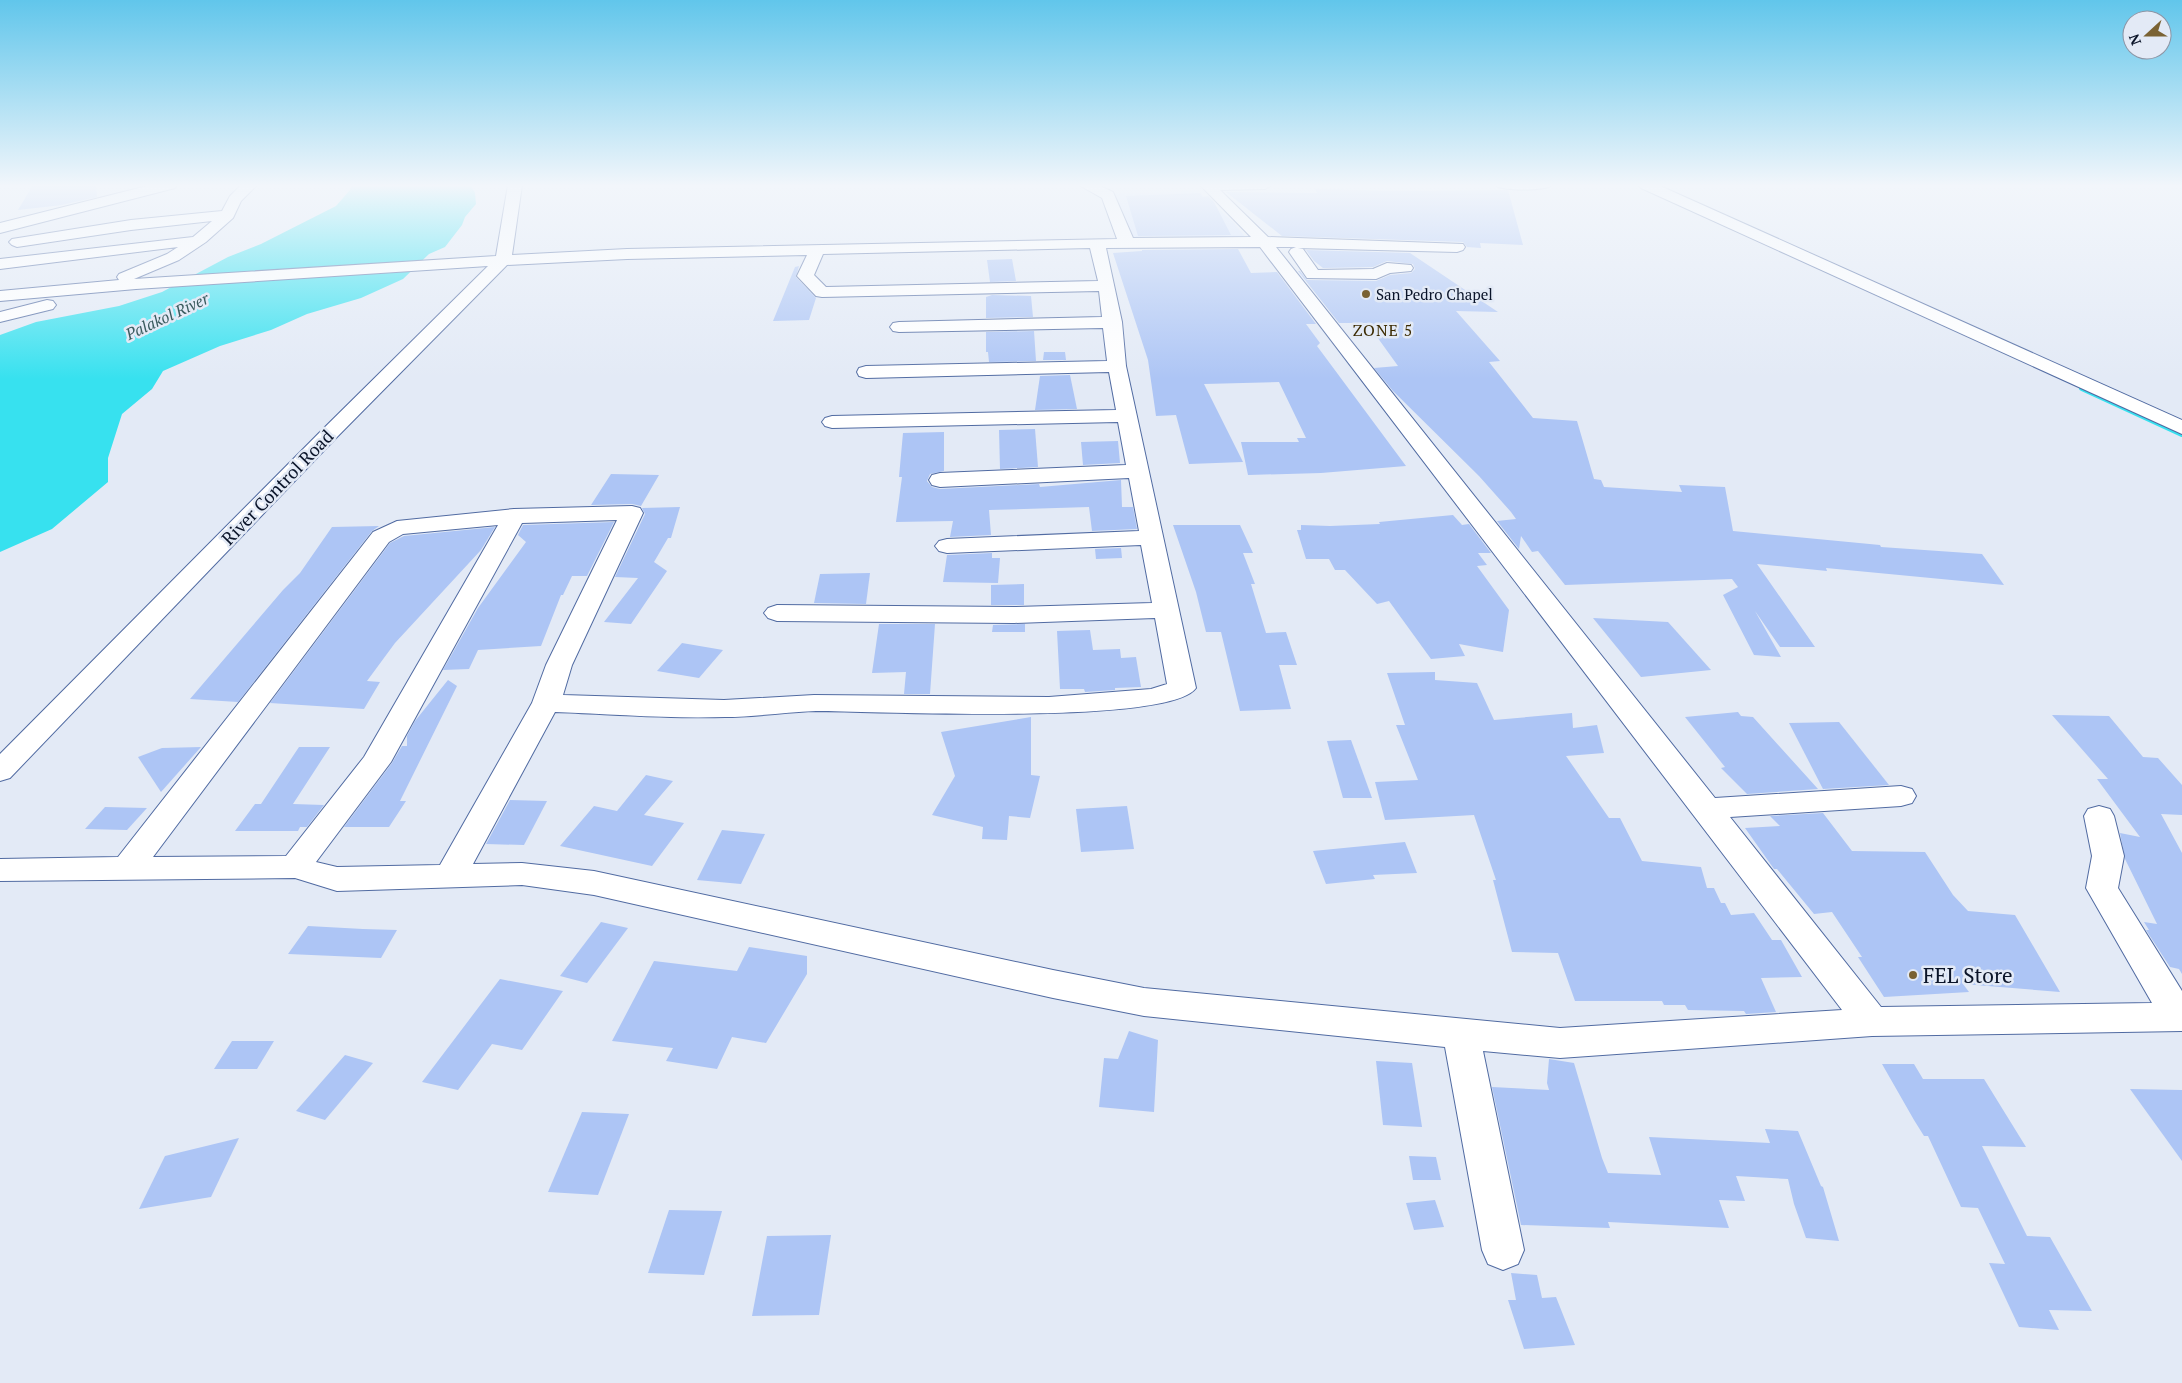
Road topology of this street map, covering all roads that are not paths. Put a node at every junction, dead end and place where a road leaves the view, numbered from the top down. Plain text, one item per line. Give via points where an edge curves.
1 (817, 249) edge
2 (116, 250) edge
3 (185, 250) edge
4 (496, 250) edge
5 (801, 250) edge
6 (1098, 250) edge
7 (1282, 250) edge
8 (1283, 250) edge
9 (1788, 250) edge
10 (493, 260) junction
11 (0, 264) edge
12 (1405, 268) dead end
13 (99, 286) junction
14 (1107, 286) junction
15 (0, 296) edge
16 (0, 317) edge
17 (1112, 322) junction
18 (899, 327) dead end
19 (1117, 366) junction
20 (866, 372) dead end
21 (1128, 416) junction
22 (832, 422) dead end
23 (2182, 428) edge
24 (1138, 470) junction
25 (940, 480) dead end
26 (514, 516) junction
27 (1152, 538) junction
28 (947, 546) dead end
29 (1166, 610) junction
30 (777, 612) dead end
31 (546, 703) junction
32 (0, 771) edge
33 (1901, 796) dead end
34 (1706, 809) junction
35 (2099, 816) dead end
36 (295, 867) junction
37 (128, 868) junction
38 (0, 870) edge
39 (451, 874) junction
40 (2181, 1017) edge
41 (1872, 1022) junction
42 (1461, 1034) junction
43 (1503, 1250) dead end

1 - 14 street via 805,276 822,292
2 - 11 street
3 - 13 street
4 - 10 street
5 - 10 street
6 - 14 street
7 - 34 street
8 - 12 street via 1313,275 1376,274 1387,268
9 - 23 street
10 - 13 street
10 - 32 street, River Control Road via 330,433
13 - 15 street
13 - 16 street via 71,298
14 - 17 street
17 - 18 street
17 - 19 street
19 - 20 street
19 - 21 street
21 - 22 street
21 - 24 street
24 - 25 street
24 - 27 street
26 - 31 street via 632,513 559,665
26 - 36 street via 376,762
26 - 37 street via 398,528 381,537
27 - 28 street
27 - 29 street
29 - 30 street via 1014,615
29 - 31 street via 1182,688 1154,697 1049,706 814,703 724,709
31 - 39 street
33 - 34 street
34 - 41 street
35 - 40 street via 2108,856 2102,888
36 - 37 street
36 - 39 street via 337,879
37 - 38 street
39 - 42 street via 522,874 594,883 1144,1002
40 - 41 street
41 - 42 street via 1560,1043
42 - 43 street

